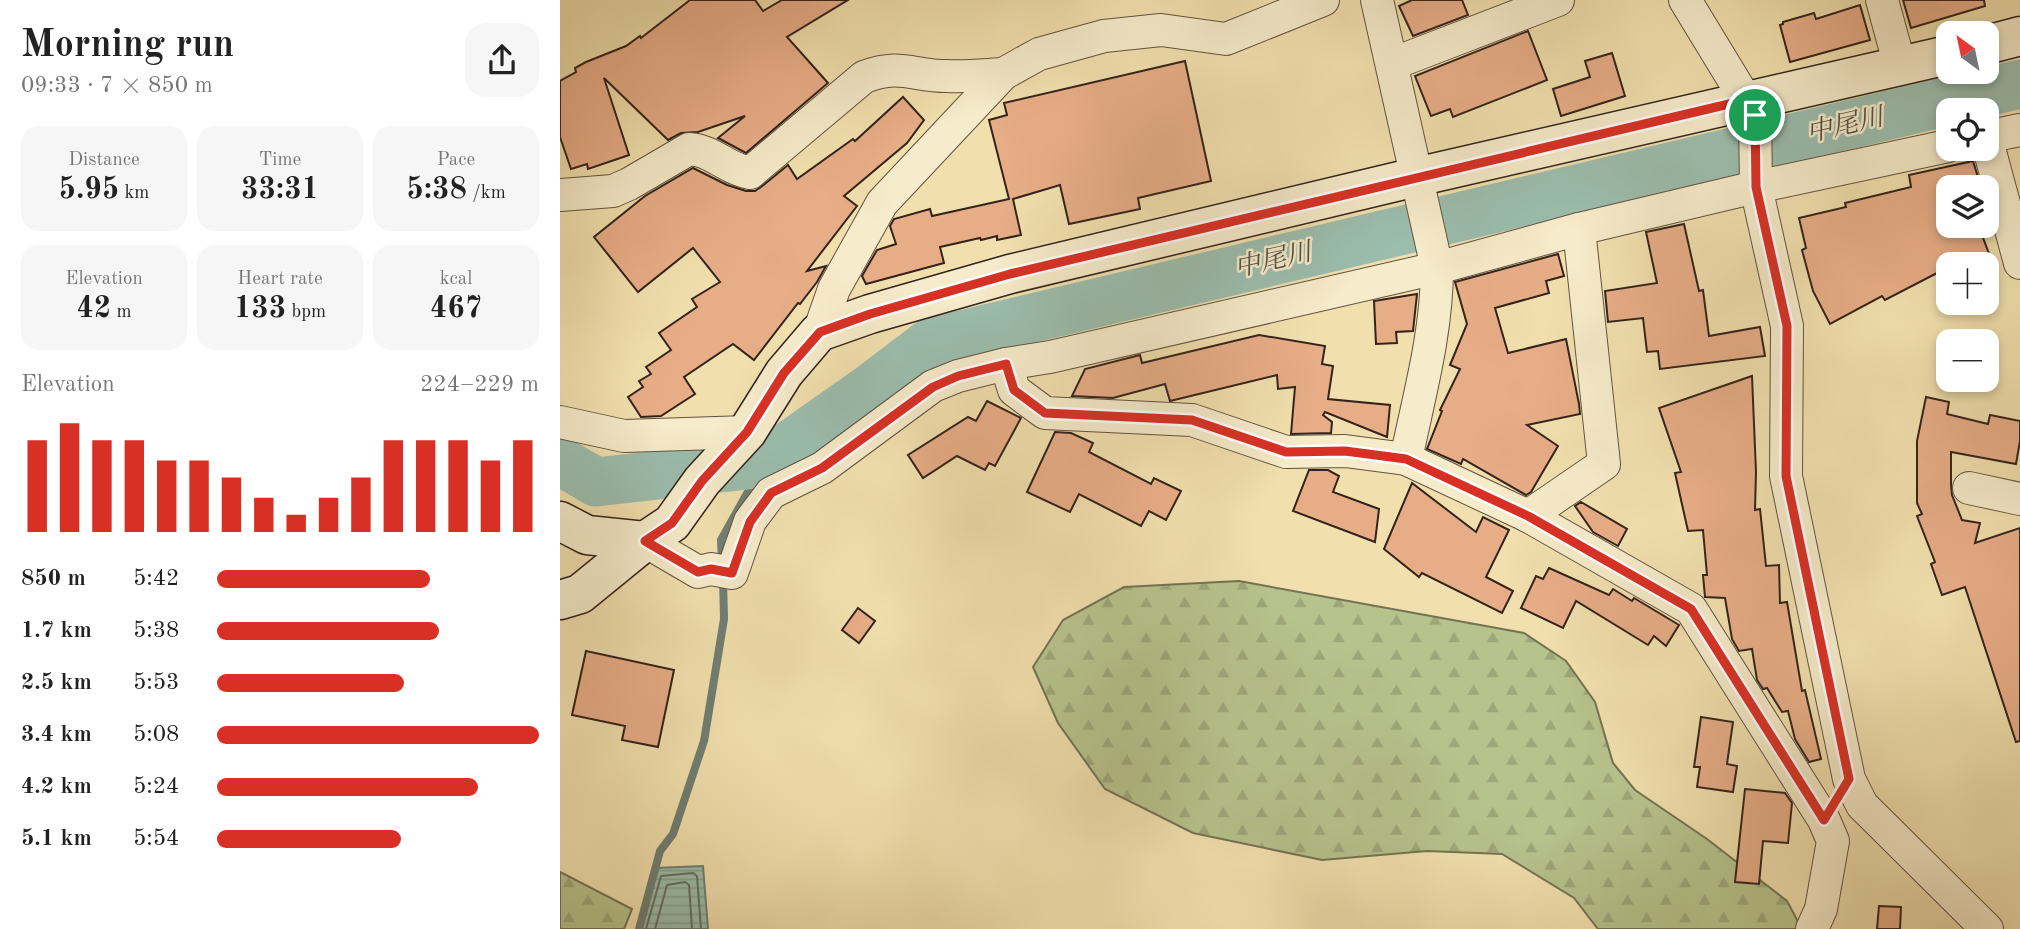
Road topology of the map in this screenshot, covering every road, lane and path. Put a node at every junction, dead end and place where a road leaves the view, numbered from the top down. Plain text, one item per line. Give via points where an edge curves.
1 (1323, 0) edge
2 (1377, 0) edge
3 (1558, 0) edge
4 (1685, 0) edge
5 (1882, 0) edge
6 (2020, 36) edge
7 (1999, 42) edge
8 (1936, 58) edge
9 (1392, 64) junction
10 (1900, 66) junction
11 (1003, 74) junction
12 (1750, 108) junction
13 (2020, 130) edge
14 (1999, 134) edge
15 (1936, 149) edge
16 (1993, 161) edge
17 (1418, 184) junction
18 (1756, 187) junction
19 (560, 195) edge
20 (1579, 229) junction
21 (2018, 248) edge
22 (1437, 268) junction
23 (820, 332) junction
24 (1006, 364) junction
25 (560, 422) edge
26 (747, 432) junction
27 (1406, 459) junction
28 (1969, 488) dead end
29 (2020, 499) edge
30 (1528, 516) junction
31 (560, 521) edge
32 (645, 541) junction
33 (560, 600) edge
34 (1849, 779) junction
35 (1824, 820) junction
36 (1812, 929) edge
37 (1987, 929) edge

1 - 11 street via 1226,39 1161,30 1104,36 1039,54
2 - 9 street
3 - 9 street
4 - 12 street
5 - 10 street
6 - 7 street
8 - 10 street
9 - 17 street
10 - 12 street
11 - 19 street via 881,71 864,77 750,173 737,171 699,149 689,149 613,191
11 - 23 street via 882,203 834,289
12 - 17 street
12 - 18 street
13 - 14 street
15 - 18 street
16 - 21 street
17 - 22 street
17 - 23 street via 1010,274
18 - 20 street
18 - 34 street via 1787,326 1786,476
20 - 22 street
20 - 30 street via 1604,464
22 - 24 street via 1050,358
22 - 27 street via 1437,300
23 - 26 street via 784,373
24 - 27 street via 1014,390 1045,413 1192,420 1286,452 1345,451
24 - 32 street via 933,387 822,468 771,493 721,571 698,572
25 - 26 street via 624,436
26 - 32 street via 702,481 672,523
27 - 30 street
28 - 29 street
30 - 35 street via 1691,609
31 - 32 street via 587,535
32 - 33 street via 580,594
34 - 35 street
34 - 37 street via 1861,805
35 - 36 street via 1833,841 1821,909

